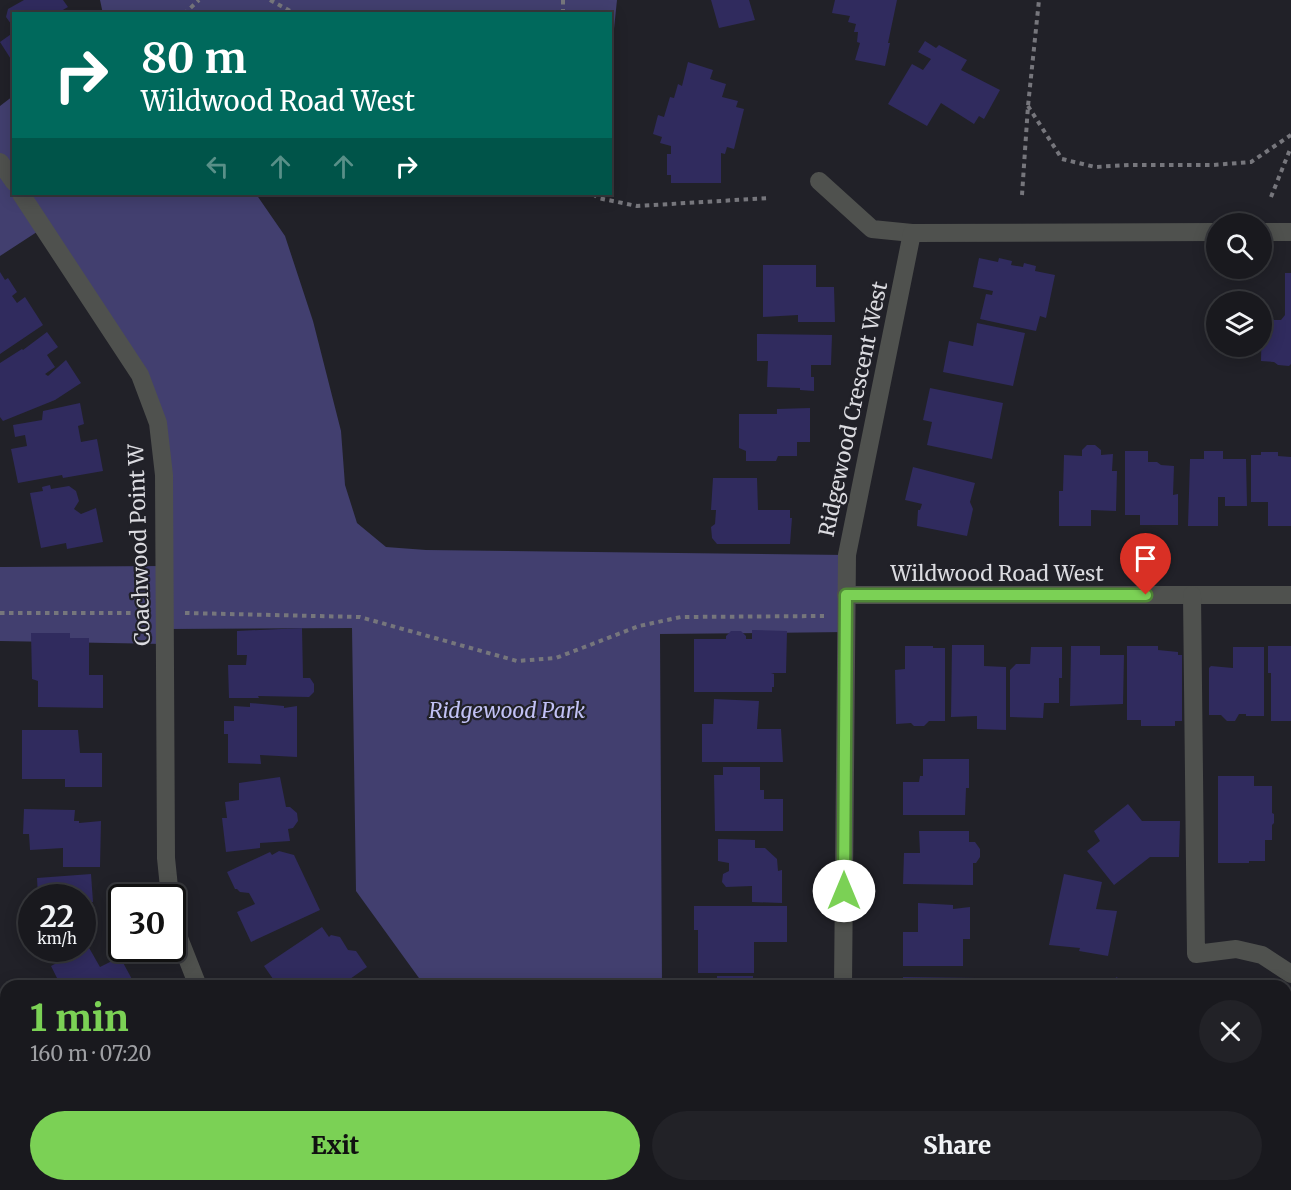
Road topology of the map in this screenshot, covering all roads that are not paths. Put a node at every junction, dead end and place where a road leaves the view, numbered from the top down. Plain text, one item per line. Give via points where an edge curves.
1 (0, 162) edge
2 (12, 179) edge
3 (819, 181) dead end
4 (22, 195) edge
5 (1206, 232) edge
6 (1272, 232) edge
7 (1291, 232) edge
8 (912, 233) junction
9 (846, 595) junction
10 (1192, 595) junction
11 (1291, 595) edge
12 (169, 884) edge
13 (186, 956) edge
14 (1291, 974) edge
15 (196, 980) edge
16 (843, 980) edge

1 - 2 street
3 - 8 street via 872,229
4 - 12 street, Coachwood Point W via 140,375 158,423 164,475
5 - 8 street
6 - 7 street
8 - 9 street, Ridgewood Crescent West via 847,555
9 - 10 street, Wildwood Road West
9 - 16 street, Ridgewood Crescent West
10 - 11 street, Wildwood Road West
10 - 14 street via 1196,954 1236,949 1262,955
13 - 15 street

